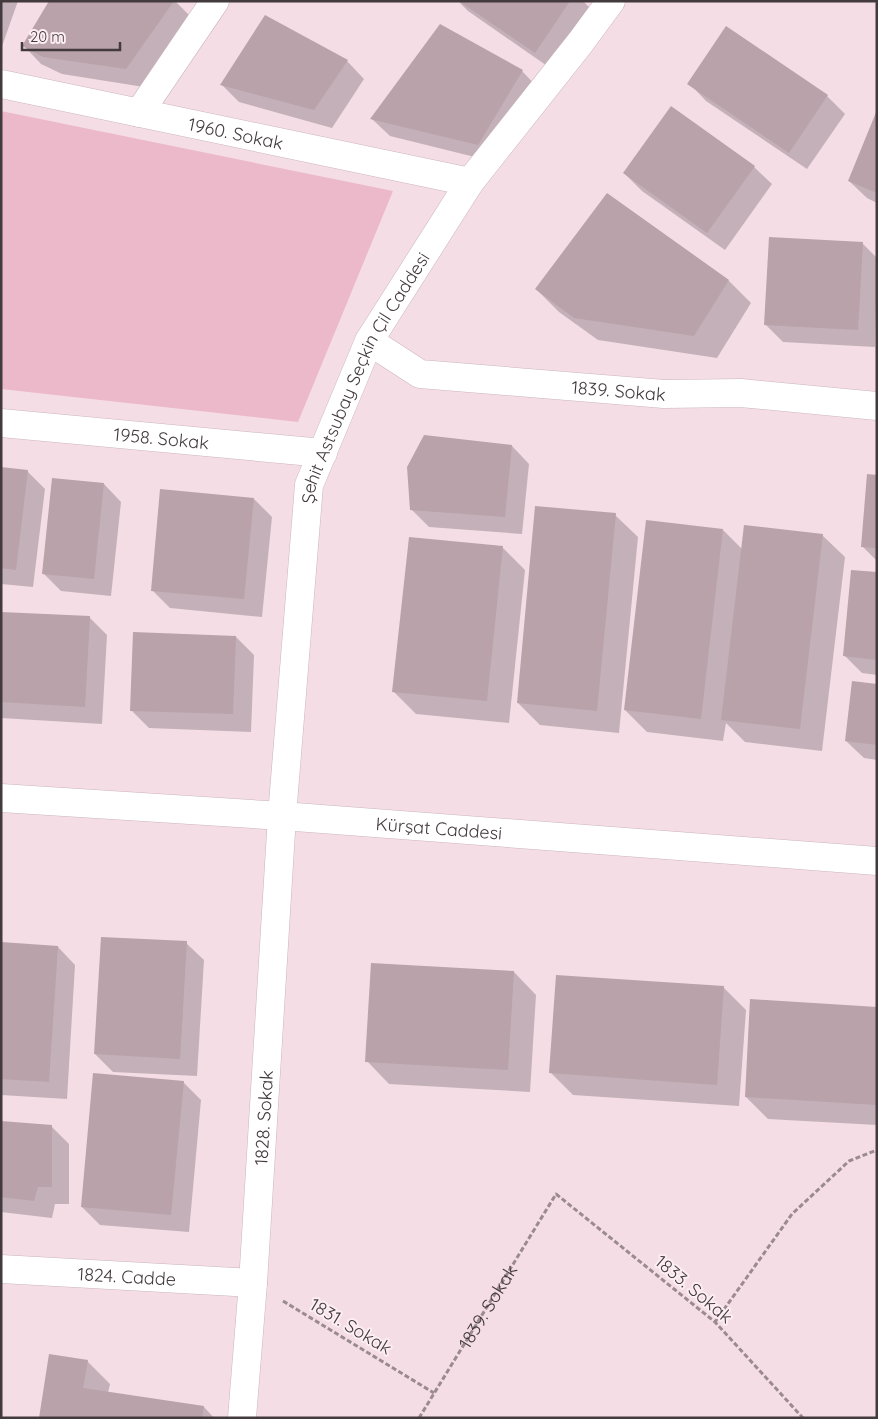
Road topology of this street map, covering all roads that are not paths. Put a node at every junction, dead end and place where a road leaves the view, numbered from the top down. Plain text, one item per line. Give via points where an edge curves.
1 (215, 1) edge
2 (611, 1) edge
3 (1, 84) edge
4 (139, 113) junction
5 (470, 182) junction
6 (369, 341) junction
7 (877, 406) edge
8 (1, 423) edge
9 (323, 453) junction
10 (1, 798) edge
11 (282, 816) junction
12 (877, 862) edge
13 (1, 1269) edge
14 (253, 1283) junction
15 (242, 1418) edge

1 - 4 street
2 - 5 street, Şehit Astsubay Seçkin Çil Caddesi
3 - 4 street, 1960. Sokak
4 - 5 street, 1960. Sokak
5 - 6 street, Şehit Astsubay Seçkin Çil Caddesi
6 - 7 street, 1839. Sokak via 420,374 664,394 741,393
6 - 9 street, Şehit Astsubay Seçkin Çil Caddesi
8 - 9 street, 1958. Sokak
9 - 11 street, Şehit Astsubay Seçkin Çil Caddesi via 309,485
10 - 11 street, Kürşat Caddesi
11 - 12 street, Kürşat Caddesi
11 - 14 street, 1828. Sokak
13 - 14 street, 1824. Cadde
14 - 15 street, 1828. Sokak

